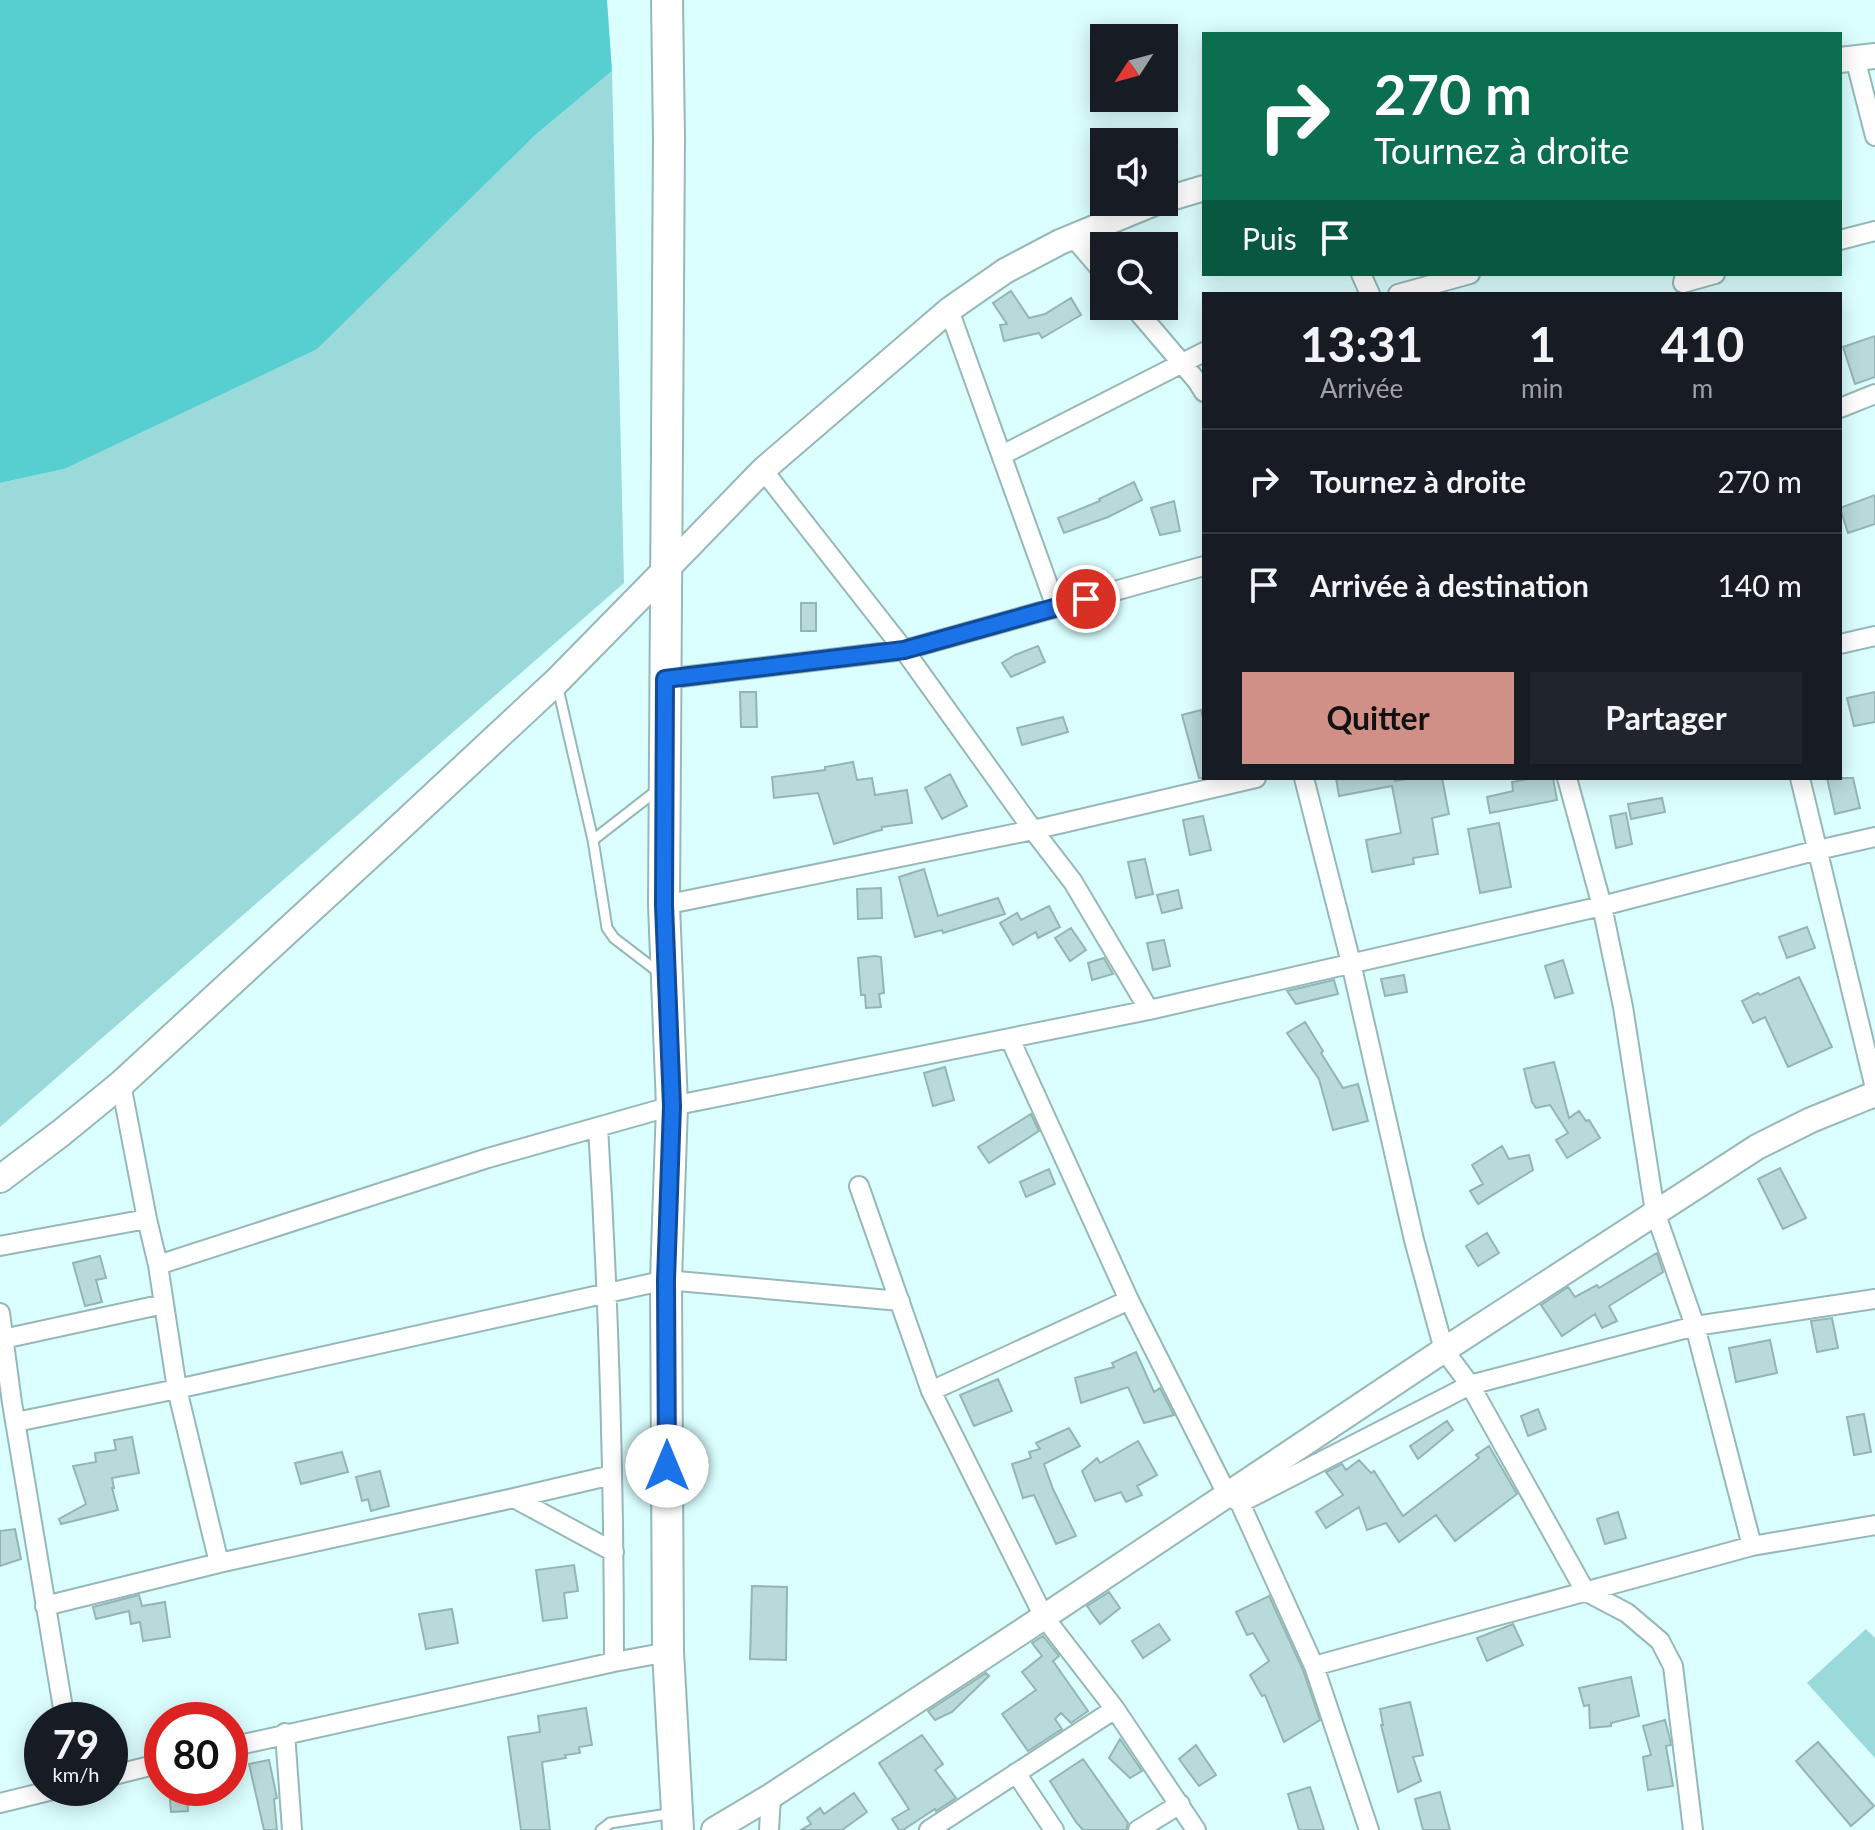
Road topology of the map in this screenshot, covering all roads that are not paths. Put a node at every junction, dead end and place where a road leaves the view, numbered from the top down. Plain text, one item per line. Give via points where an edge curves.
1 (667, 0) edge
2 (1857, 58) edge
3 (1875, 136) edge
4 (1202, 189) edge
5 (1178, 196) edge
6 (1122, 216) edge
7 (1875, 231) edge
8 (1072, 236) junction
9 (1842, 239) edge
10 (1090, 257) edge
11 (1463, 276) edge
12 (1706, 276) edge
13 (1682, 281) edge
14 (1405, 292) edge
15 (949, 310) junction
16 (1145, 320) edge
17 (1202, 353) edge
18 (1182, 363) junction
19 (1202, 389) edge
20 (1875, 394) edge
21 (1842, 407) edge
22 (1002, 455) junction
23 (763, 470) junction
24 (1202, 567) edge
25 (666, 570) junction
26 (1056, 607) junction
27 (1875, 636) edge
28 (1842, 644) edge
29 (904, 650) junction
30 (665, 679) junction
31 (557, 681) junction
32 (1247, 780) edge
33 (1305, 780) edge
34 (1568, 780) edge
35 (1800, 780) edge
36 (665, 784) junction
37 (1033, 830) junction
38 (1875, 837) edge
39 (593, 840) junction
40 (1818, 850) junction
41 (664, 905) junction
42 (1602, 906) junction
43 (1351, 963) junction
44 (667, 978) junction
45 (1149, 1010) junction
46 (1010, 1039) junction
47 (121, 1084) junction
48 (1875, 1091) edge
49 (672, 1106) junction
50 (598, 1127) junction
51 (0, 1179) edge
52 (859, 1186) dead end
53 (1655, 1212) junction
54 (147, 1219) junction
55 (0, 1246) edge
56 (158, 1265) junction
57 (666, 1280) junction
58 (606, 1295) junction
59 (1875, 1299) edge
60 (1129, 1300) junction
61 (900, 1301) junction
62 (164, 1304) junction
63 (0, 1313) edge
64 (1695, 1326) junction
65 (3, 1339) junction
66 (1444, 1350) junction
67 (1470, 1385) junction
68 (177, 1389) junction
69 (931, 1391) junction
70 (16, 1422) junction
71 (612, 1475) junction
72 (514, 1498) junction
73 (1233, 1498) junction
74 (1875, 1525) edge
75 (1752, 1546) junction
76 (614, 1552) junction
77 (219, 1563) junction
78 (1585, 1591) junction
79 (45, 1606) junction
80 (1044, 1617) junction
81 (668, 1652) junction
82 (614, 1662) junction
83 (1314, 1666) junction
84 (62, 1702) edge
85 (1115, 1709) junction
86 (285, 1733) junction
87 (248, 1742) edge
88 (1016, 1773) junction
89 (771, 1796) junction
90 (24, 1797) edge
91 (0, 1803) edge
92 (1180, 1804) junction
93 (678, 1822) edge
94 (292, 1830) edge
95 (601, 1830) edge
96 (714, 1830) edge
97 (769, 1830) edge
98 (929, 1830) edge
99 (1054, 1830) edge
100 (1138, 1830) edge
101 (1196, 1830) edge
102 (1369, 1830) edge
103 (1693, 1830) edge

1 - 25 highway
2 - 3 street
4 - 5 street
6 - 8 street
7 - 9 street
8 - 10 street
8 - 15 street via 1005,271
11 - 14 street
12 - 13 street
15 - 22 street
15 - 23 street
16 - 18 street
17 - 18 street
18 - 19 street
18 - 22 street
20 - 21 street
22 - 26 street
23 - 25 street
23 - 29 street
24 - 26 street
25 - 30 highway
25 - 31 main road
26 - 29 street
27 - 28 street
29 - 30 street
29 - 37 street
30 - 36 highway
31 - 39 lane
31 - 47 main road
32 - 37 street
33 - 43 street
34 - 42 street
35 - 40 street
36 - 39 lane
36 - 41 highway
37 - 41 street
37 - 45 street via 1073,882
38 - 40 street
39 - 44 lane via 607,928
40 - 42 street
40 - 48 street
41 - 44 highway
42 - 43 street
42 - 53 street
43 - 45 street
43 - 66 street
44 - 49 highway
45 - 46 street
46 - 49 street
46 - 60 street
47 - 51 main road
47 - 54 street
48 - 53 street via 1757,1147
49 - 50 street
49 - 57 highway
50 - 56 street
50 - 58 street
52 - 61 street
53 - 64 street
53 - 66 street
54 - 55 street
54 - 56 street
56 - 62 street
57 - 58 street
57 - 61 street
57 - 81 highway
58 - 68 street
58 - 71 street
59 - 64 street
60 - 69 street
60 - 73 street
61 - 69 street
62 - 65 street
62 - 68 street
63 - 65 street
64 - 67 street
64 - 75 street
65 - 70 street
66 - 67 street
66 - 73 street
67 - 73 street
67 - 78 street
68 - 70 street
68 - 77 street
69 - 80 street
70 - 79 street
71 - 72 street
71 - 76 street
72 - 76 street
72 - 77 street
73 - 80 street
73 - 83 street
74 - 75 street
75 - 78 street
76 - 82 street
77 - 79 street
78 - 83 street
78 - 103 street via 1627,1613 1660,1641 1673,1666
79 - 84 street
80 - 85 street
80 - 89 street
81 - 82 street
81 - 93 highway
82 - 86 street
83 - 102 street
85 - 88 street
85 - 92 street
86 - 87 street
86 - 94 street
88 - 98 street
88 - 99 street
89 - 96 street
89 - 97 street
90 - 91 street
92 - 100 street
92 - 101 street
93 - 95 lane via 610,1823

